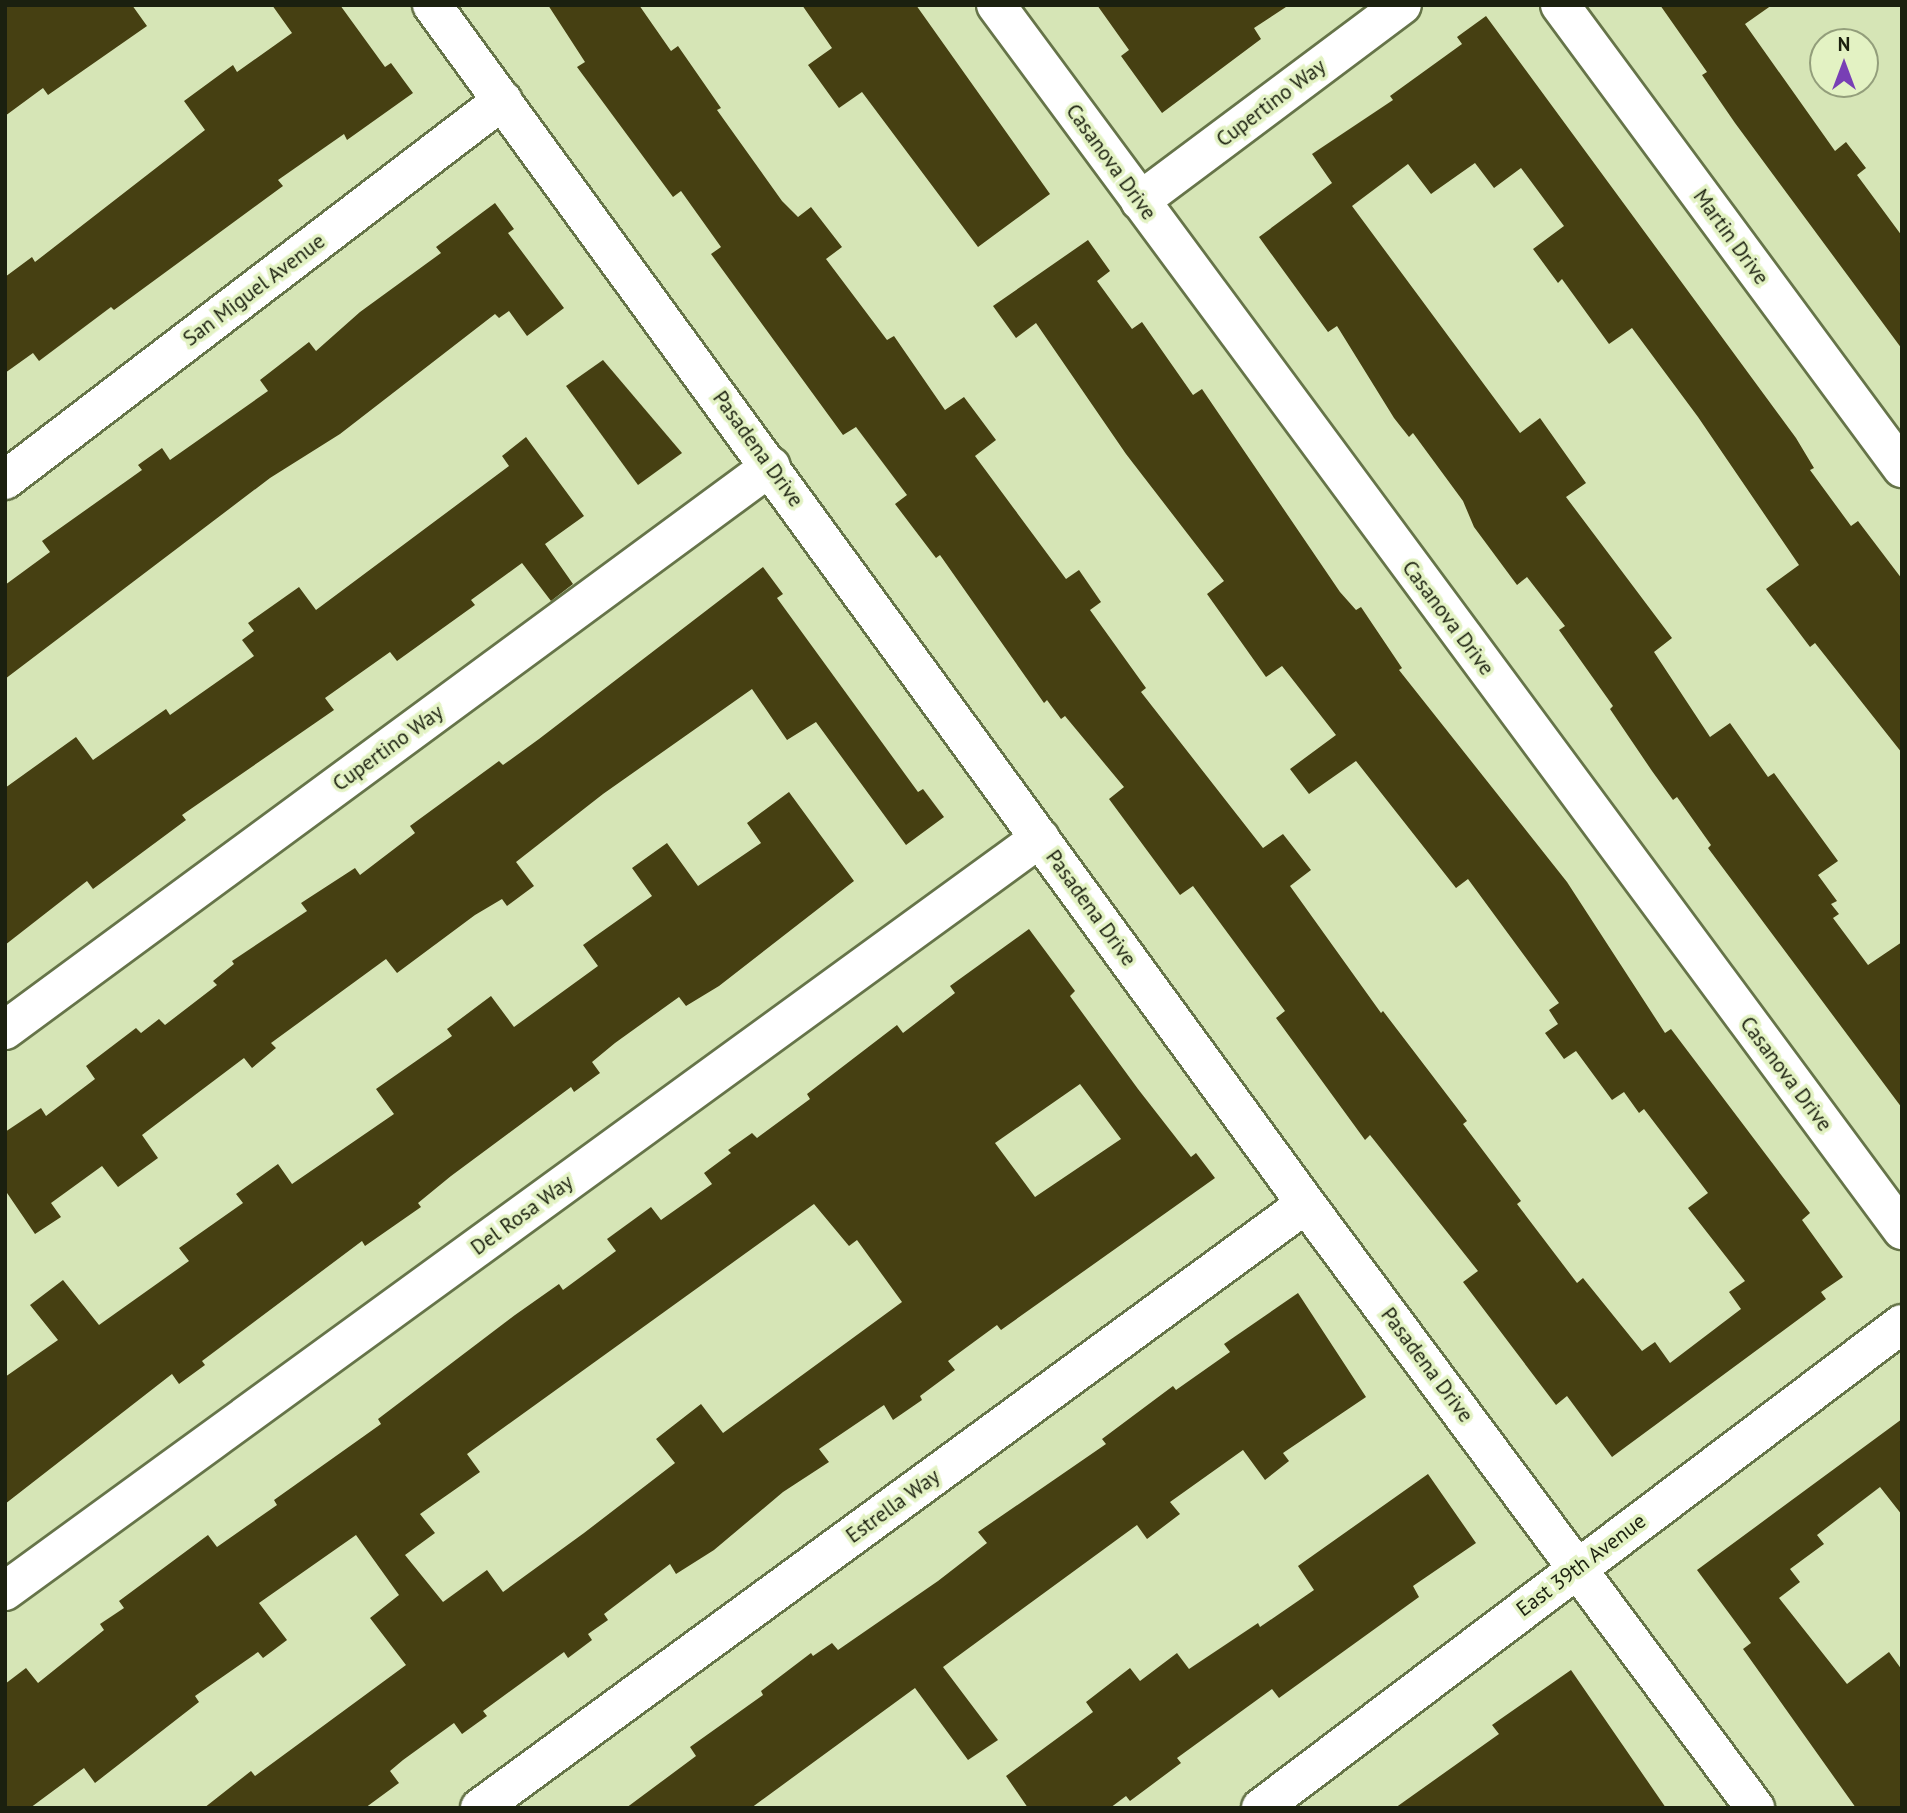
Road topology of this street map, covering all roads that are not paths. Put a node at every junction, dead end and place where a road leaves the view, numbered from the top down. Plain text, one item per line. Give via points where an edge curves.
1 (432, 5) edge
2 (996, 5) edge
3 (1402, 5) edge
4 (1560, 5) edge
5 (503, 100) junction
6 (1140, 201) junction
7 (771, 466) junction
8 (1902, 468) edge
9 (5, 480) edge
10 (1040, 838) junction
11 (5, 1030) edge
12 (1306, 1204) junction
13 (1902, 1230) edge
14 (1902, 1324) edge
15 (1578, 1566) junction
16 (5, 1591) edge
17 (480, 1808) edge
18 (1261, 1808) edge
19 (1755, 1808) edge

1 - 5 street, Pasadena Drive
2 - 6 street, Casanova Drive
3 - 6 street, Cupertino Way
4 - 8 street, Martin Drive
5 - 7 street, Pasadena Drive
5 - 9 street, San Miguel Avenue
6 - 13 street, Casanova Drive
7 - 10 street, Pasadena Drive
7 - 11 street, Cupertino Way
10 - 12 street, Pasadena Drive
10 - 16 street, Del Rosa Way
12 - 15 street, Pasadena Drive
12 - 17 street, Estrella Way
14 - 15 street, East 39th Avenue
15 - 18 street, East 39th Avenue
15 - 19 street, Pasadena Drive

